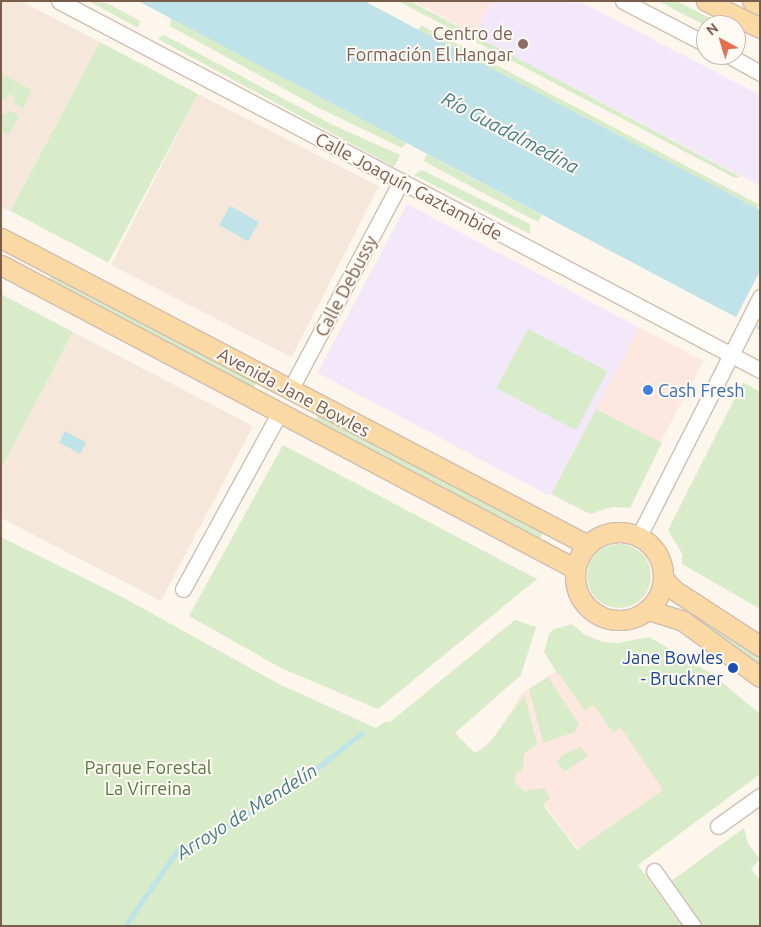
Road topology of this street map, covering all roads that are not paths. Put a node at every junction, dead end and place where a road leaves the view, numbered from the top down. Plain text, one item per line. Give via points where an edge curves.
1 (59, 1) edge
2 (623, 1) edge
3 (706, 1) edge
4 (752, 1) edge
5 (760, 5) edge
6 (760, 28) edge
7 (696, 39) edge
8 (746, 65) edge
9 (760, 73) edge
10 (401, 181) junction
11 (1, 238) edge
12 (1, 265) edge
13 (760, 296) edge
14 (734, 348) junction
15 (760, 370) edge
16 (290, 390) junction
17 (280, 412) junction
18 (638, 536) junction
19 (588, 545) junction
20 (576, 569) junction
21 (664, 579) junction
22 (184, 589) dead end
23 (648, 610) junction
24 (760, 646) edge
25 (760, 677) edge
26 (760, 796) edge
27 (718, 826) dead end
28 (654, 871) dead end
29 (693, 926) edge

1 - 10 street, Calle Joaquín Gaztambide
2 - 7 street
3 - 6 main road
4 - 5 main road
8 - 9 street
10 - 14 street, Calle Joaquín Gaztambide
10 - 16 street, Calle Debussy
11 - 16 main road, Avenida Jane Bowles
12 - 17 main road, Avenida Jane Bowles
13 - 14 street
14 - 15 street, Calle Joaquín Gaztambide
14 - 18 street
16 - 19 main road, Avenida Jane Bowles
17 - 20 main road, Avenida Jane Bowles
17 - 22 street
18 - 19 main road via 614,533
18 - 21 main road via 658,555
19 - 20 main road
20 - 23 main road via 579,596 593,612 606,619 628,620
21 - 23 main road via 660,593
21 - 24 main road via 674,590
23 - 25 main road via 682,621
26 - 27 street
28 - 29 street

